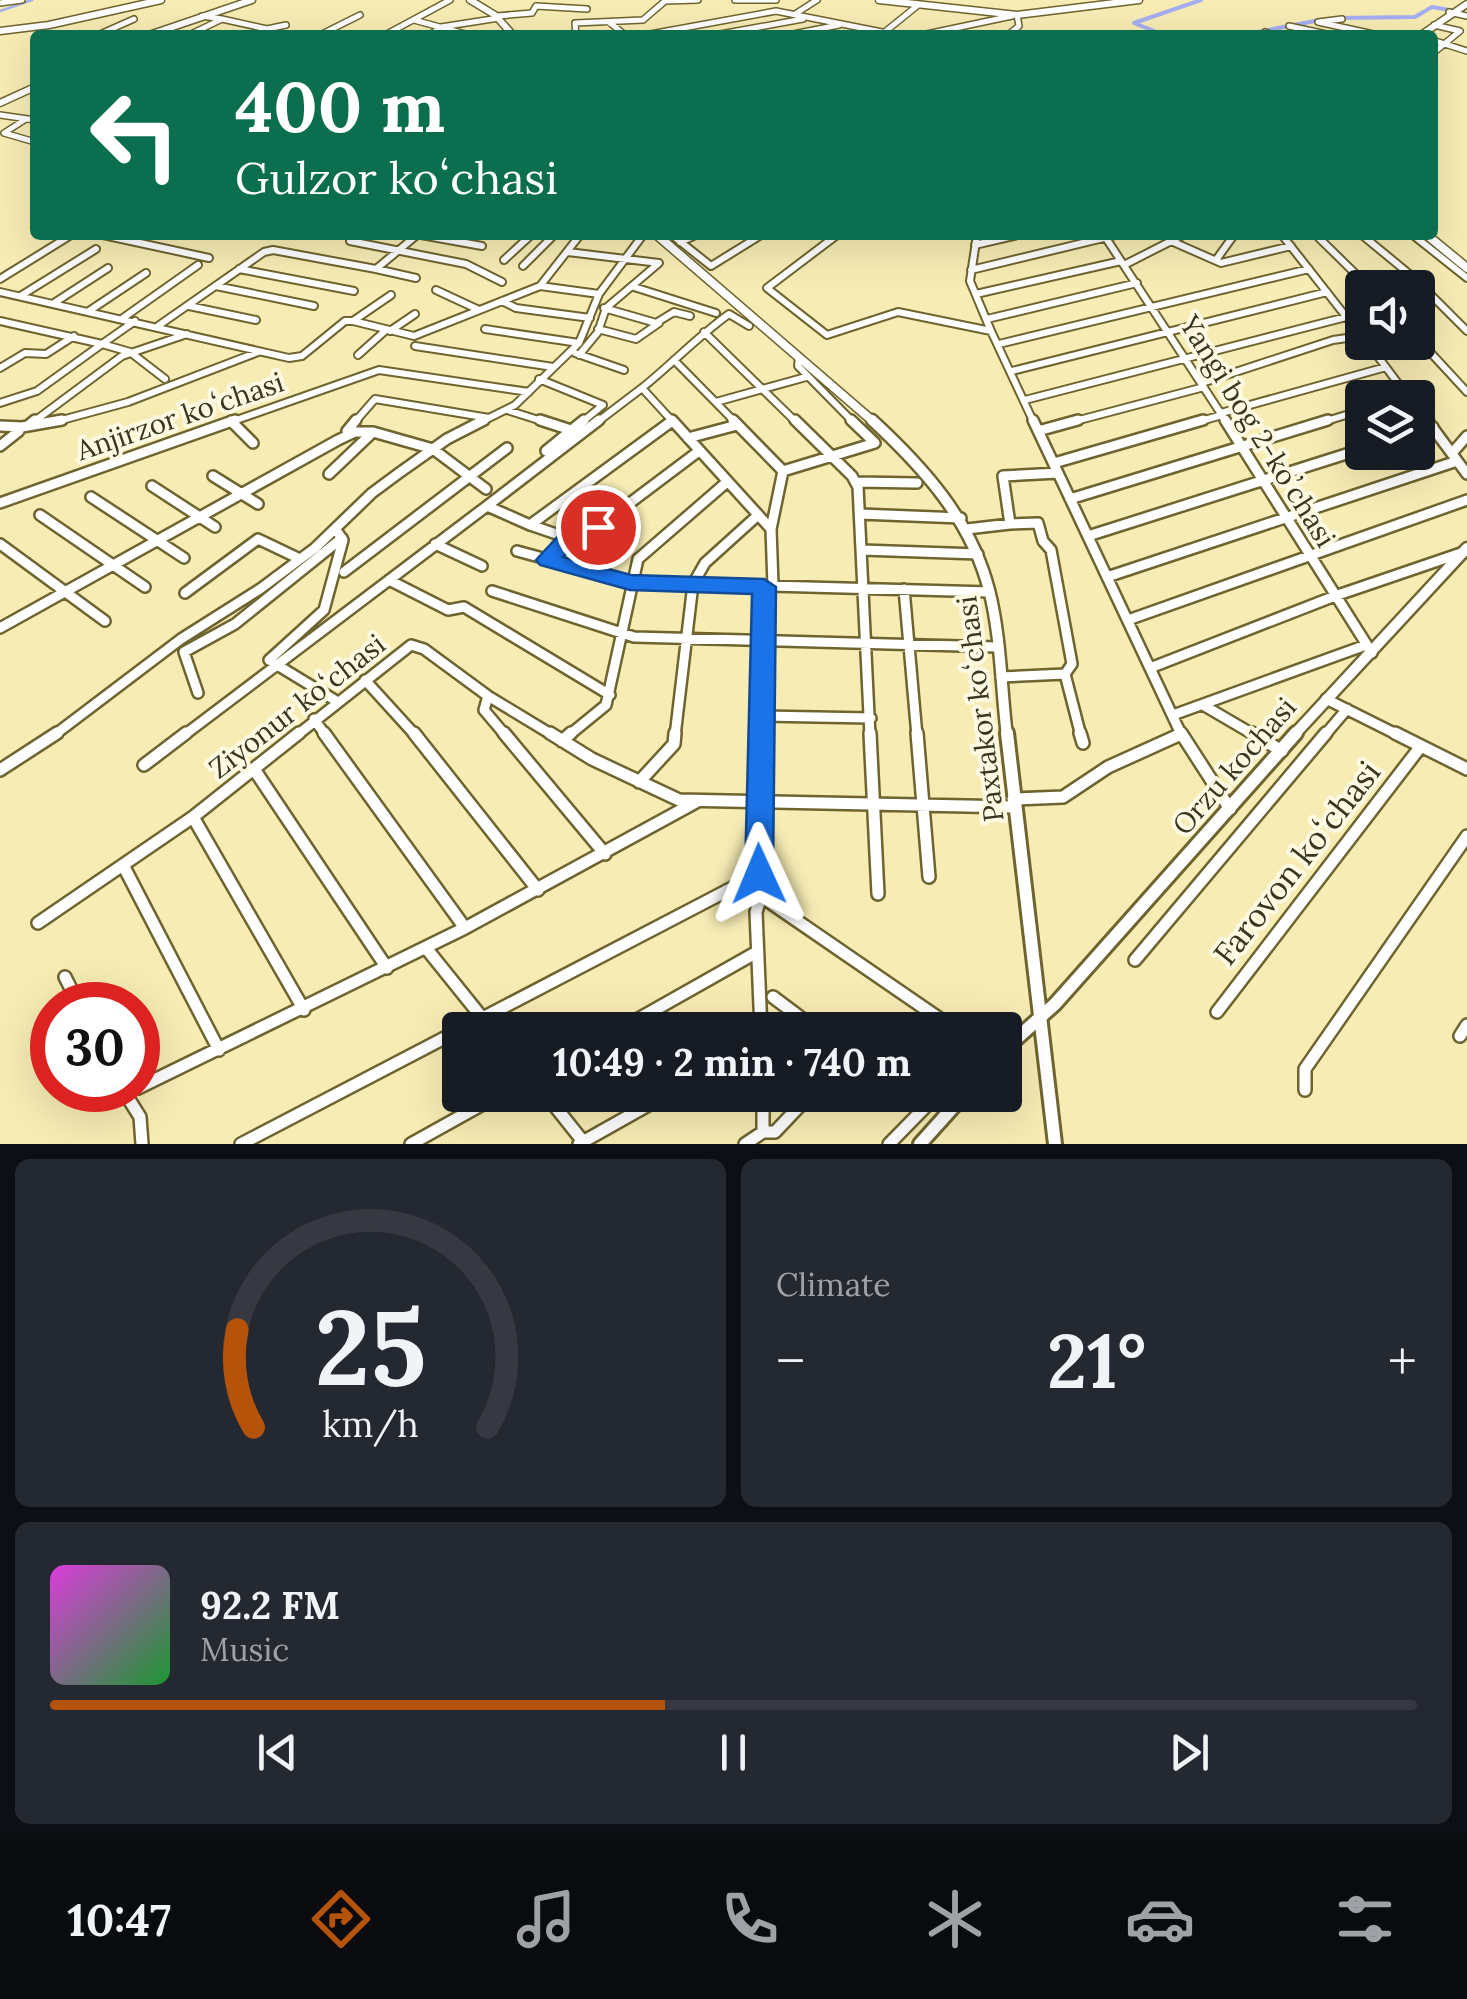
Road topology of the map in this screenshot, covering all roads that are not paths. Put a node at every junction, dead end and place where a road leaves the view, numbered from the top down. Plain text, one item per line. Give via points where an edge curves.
1 (22, 0) edge
2 (161, 0) edge
3 (252, 0) edge
4 (450, 0) edge
5 (470, 0) edge
6 (698, 0) edge
7 (735, 0) edge
8 (776, 0) edge
9 (817, 0) edge
10 (880, 0) edge
11 (1139, 0) edge
12 (0, 2) edge
13 (937, 4) edge
14 (1467, 4) edge
15 (920, 6) junction
16 (588, 9) dead end
17 (1451, 11) junction
18 (795, 14) junction
19 (199, 15) junction
20 (360, 15) dead end
21 (1016, 15) junction
22 (498, 17) junction
23 (810, 18) junction
24 (134, 19) dead end
25 (222, 19) junction
26 (1342, 19) dead end
27 (1467, 19) edge
28 (411, 20) junction
29 (609, 22) junction
30 (1435, 23) junction
31 (843, 24) junction
32 (286, 25) dead end
33 (1290, 26) dead end
34 (442, 27) junction
35 (687, 27) junction
36 (0, 30) edge
37 (109, 30) edge
38 (162, 30) edge
39 (199, 30) edge
40 (330, 30) edge
41 (394, 30) edge
42 (438, 30) edge
43 (452, 30) edge
44 (509, 30) edge
45 (575, 30) edge
46 (619, 30) edge
47 (671, 30) edge
48 (691, 30) edge
49 (744, 30) edge
50 (813, 30) edge
51 (868, 30) edge
52 (885, 30) edge
53 (946, 30) edge
54 (1014, 30) edge
55 (1308, 30) edge
56 (1355, 30) edge
57 (1427, 30) edge
58 (1438, 41) edge
59 (1446, 42) junction
60 (1438, 49) edge
61 (1467, 50) edge
62 (30, 91) edge
63 (0, 102) edge
64 (0, 116) edge
65 (23, 119) junction
66 (30, 120) edge
67 (0, 130) edge
68 (10, 136) junction
69 (0, 140) edge
70 (30, 141) edge
71 (63, 240) edge
72 (125, 240) edge
73 (412, 240) edge
74 (448, 240) edge
75 (526, 240) edge
76 (548, 240) edge
77 (576, 240) edge
78 (640, 240) edge
79 (673, 240) edge
80 (675, 240) edge
81 (753, 240) edge
82 (830, 240) edge
83 (976, 240) edge
84 (996, 240) edge
85 (1096, 240) edge
86 (1110, 240) edge
87 (1230, 240) edge
88 (1286, 240) edge
89 (1317, 240) edge
90 (1368, 240) edge
91 (1418, 240) edge
92 (1433, 240) edge
93 (1171, 241) joint
94 (350, 242) dead end
95 (975, 245) junction
96 (482, 246) dead end
97 (1291, 246) junction
98 (96, 249) dead end
99 (398, 251) junction
100 (568, 252) junction
101 (210, 258) dead end
102 (628, 258) junction
103 (504, 260) dead end
104 (1216, 260) junction
105 (1122, 263) junction
106 (198, 265) dead end
107 (523, 266) dead end
108 (108, 268) dead end
109 (1467, 268) edge
110 (240, 269) junction
111 (376, 269) junction
112 (1309, 269) junction
113 (971, 270) junction
114 (1350, 270) edge
115 (146, 272) dead end
116 (416, 278) dead end
117 (1467, 278) edge
118 (0, 279) edge
119 (502, 282) dead end
120 (1137, 283) junction
121 (216, 286) junction
122 (540, 286) junction
123 (634, 288) junction
124 (436, 290) dead end
125 (354, 291) dead end
126 (0, 292) edge
127 (1327, 292) junction
128 (599, 294) junction
129 (976, 294) junction
130 (391, 295) dead end
131 (20, 296) junction
132 (502, 301) junction
133 (54, 303) junction
134 (594, 305) junction
135 (188, 306) junction
136 (314, 306) dead end
137 (1152, 306) junction
138 (606, 308) junction
139 (479, 310) junction
140 (89, 311) junction
141 (716, 312) dead end
142 (414, 314) dead end
143 (690, 316) dead end
144 (1345, 316) edge
145 (1345, 317) edge
146 (123, 318) junction
147 (590, 318) junction
148 (987, 319) junction
149 (256, 320) dead end
150 (353, 320) junction
151 (0, 321) edge
152 (135, 321) junction
153 (659, 323) junction
154 (158, 326) junction
155 (749, 326) dead end
156 (484, 329) dead end
157 (598, 329) junction
158 (991, 330) junction
159 (388, 331) junction
160 (1169, 331) junction
161 (1467, 331) edge
162 (704, 332) junction
163 (189, 334) junction
164 (74, 336) junction
165 (1345, 339) edge
166 (579, 342) junction
167 (102, 344) junction
168 (999, 344) junction
169 (415, 346) dead end
170 (130, 352) junction
171 (258, 352) junction
172 (575, 354) junction
173 (358, 356) dead end
174 (799, 357) junction
175 (1186, 358) junction
176 (1435, 358) edge
177 (674, 360) junction
178 (1381, 360) edge
179 (553, 366) junction
180 (1386, 367) junction
181 (0, 368) edge
182 (624, 370) dead end
183 (1012, 371) junction
184 (806, 377) junction
185 (539, 379) junction
186 (165, 380) dead end
187 (1395, 380) edge
188 (1203, 385) junction
189 (642, 388) junction
190 (763, 389) junction
191 (529, 392) junction
192 (1467, 392) edge
193 (1024, 400) junction
194 (716, 402) junction
195 (0, 403) edge
196 (507, 410) junction
197 (1222, 414) junction
198 (1345, 415) edge
199 (491, 418) junction
200 (672, 421) junction
201 (230, 422) junction
202 (738, 425) junction
203 (0, 426) edge
204 (1435, 429) edge
205 (20, 430) junction
206 (347, 431) dead end
207 (1038, 431) junction
208 (373, 432) junction
209 (576, 432) junction
210 (1467, 436) edge
211 (688, 438) junction
212 (253, 443) dead end
213 (0, 446) edge
214 (1242, 446) junction
215 (507, 448) dead end
216 (433, 450) junction
217 (546, 451) dead end
218 (699, 451) junction
219 (1345, 454) edge
220 (831, 456) junction
221 (1455, 456) junction
222 (1056, 468) junction
223 (783, 471) junction
224 (329, 474) dead end
225 (1467, 474) edge
226 (212, 476) dead end
227 (468, 478) junction
228 (1264, 480) junction
229 (727, 482) junction
230 (856, 482) junction
231 (917, 483) dead end
232 (152, 486) dead end
233 (486, 489) dead end
234 (242, 494) junction
235 (91, 497) dead end
236 (1070, 499) junction
237 (1467, 500) edge
238 (0, 503) edge
239 (258, 504) dead end
240 (486, 506) junction
241 (860, 514) junction
242 (40, 515) dead end
243 (757, 516) junction
244 (1287, 517) junction
245 (201, 518) junction
246 (964, 523) junction
247 (1010, 524) junction
248 (215, 526) dead end
249 (530, 526) junction
250 (771, 530) junction
251 (339, 534) junction
252 (1088, 536) junction
253 (568, 538) junction
254 (158, 541) junction
255 (0, 544) edge
256 (434, 544) junction
257 (862, 550) junction
258 (1466, 550) edge
259 (517, 551) dead end
260 (978, 554) junction
261 (1310, 554) junction
262 (184, 558) dead end
263 (300, 559) junction
264 (548, 560) junction
265 (114, 566) junction
266 (482, 566) dead end
267 (344, 572) dead end
268 (1108, 576) junction
269 (388, 580) junction
270 (630, 582) junction
271 (693, 584) junction
272 (769, 586) junction
273 (145, 587) dead end
274 (864, 588) junction
275 (904, 590) junction
276 (492, 591) dead end
277 (67, 592) junction
278 (185, 592) dead end
279 (990, 592) junction
280 (1335, 596) junction
281 (105, 620) dead end
282 (1128, 620) junction
283 (0, 628) edge
284 (620, 636) junction
285 (685, 640) junction
286 (762, 642) junction
287 (866, 644) junction
288 (909, 645) junction
289 (997, 647) junction
290 (1369, 649) junction
291 (277, 666) junction
292 (1150, 668) junction
293 (1065, 674) junction
294 (1001, 677) junction
295 (365, 680) junction
296 (198, 694) dead end
297 (610, 695) junction
298 (488, 696) junction
299 (1326, 699) junction
300 (338, 702) junction
301 (1203, 705) junction
302 (1347, 710) junction
303 (1173, 715) junction
304 (761, 716) junction
305 (872, 718) junction
306 (314, 719) junction
307 (1181, 734) junction
308 (562, 741) junction
309 (1083, 742) dead end
310 (1421, 746) junction
311 (1282, 751) junction
312 (144, 764) dead end
313 (254, 769) junction
314 (1467, 769) edge
315 (0, 770) edge
316 (639, 782) junction
317 (699, 800) junction
318 (758, 800) junction
319 (874, 803) junction
320 (1014, 803) junction
321 (923, 805) junction
322 (1230, 808) junction
323 (193, 818) junction
324 (1467, 836) edge
325 (605, 854) junction
326 (123, 864) junction
327 (759, 874) junction
328 (929, 877) dead end
329 (538, 890) junction
330 (878, 894) dead end
331 (761, 896) junction
332 (38, 923) dead end
333 (465, 928) junction
334 (426, 948) junction
335 (758, 952) junction
336 (1135, 960) dead end
337 (387, 968) junction
338 (65, 977) dead end
339 (68, 982) edge
340 (773, 997) dead end
341 (304, 1010) junction
342 (478, 1012) edge
343 (492, 1012) edge
344 (651, 1012) edge
345 (760, 1012) edge
346 (793, 1012) edge
347 (930, 1012) edge
348 (1217, 1012) dead end
349 (1040, 1018) junction
350 (1022, 1034) edge
351 (442, 1038) edge
352 (219, 1050) junction
353 (160, 1077) edge
354 (1304, 1090) dead end
355 (138, 1112) edge
356 (468, 1112) edge
357 (559, 1112) edge
358 (636, 1112) edge
359 (762, 1112) edge
360 (794, 1112) edge
361 (919, 1112) edge
362 (949, 1112) edge
363 (763, 1132) junction
364 (582, 1143) edge
365 (142, 1144) edge
366 (240, 1144) edge
367 (411, 1144) edge
368 (746, 1144) edge
369 (889, 1144) edge
370 (920, 1144) edge
371 (1056, 1144) edge

1 - 12 street
2 - 36 main road
3 - 19 main road
4 - 28 street
5 - 22 main road
6 - 29 street via 665,2 643,20
7 - 8 street
9 - 18 street
10 - 15 main road
11 - 21 main road
13 - 15 main road
13 - 21 main road
14 - 17 main road
15 - 52 street
16 - 22 street via 536,6 532,13
17 - 27 street
17 - 30 main road
18 - 23 street
18 - 35 street via 773,11
19 - 25 street
19 - 38 main road
20 - 40 street
21 - 53 street
21 - 54 street
22 - 34 street
22 - 44 main road
23 - 31 street
23 - 49 street
24 - 37 street
25 - 32 street via 267,29
25 - 39 street
26 - 56 street via 1318,22
27 - 30 street via 1461,26
28 - 34 street
28 - 41 street
29 - 45 street via 574,23
29 - 46 street
30 - 57 main road
30 - 59 street via 1460,31
31 - 50 street
31 - 51 street
33 - 55 street
34 - 42 street
34 - 43 street
35 - 47 street
35 - 48 street
58 - 59 street
59 - 60 street
59 - 61 street
62 - 63 main road
64 - 65 street
65 - 66 street
65 - 67 street
65 - 68 street via 4,131
68 - 69 street
68 - 70 street
71 - 118 street
72 - 101 street
73 - 99 street
74 - 96 street
75 - 103 street
76 - 107 street
77 - 100 street
78 - 102 street
79 - 174 main road, Paxtakor koʻchasi
80 - 81 street via 714,266
82 - 158 street via 767,288 828,335 898,312
83 - 95 street
84 - 95 street
85 - 113 street
86 - 105 street, Yangi bog 2-koʼchasi
87 - 104 street
88 - 97 street
89 - 114 street
90 - 161 street
91 - 117 street
92 - 109 main road
93 - 104 street
93 - 105 street
94 - 99 street
95 - 113 street
97 - 104 street
97 - 112 street
98 - 131 street
99 - 111 street
99 - 119 street via 466,264
100 - 102 street
100 - 122 street
102 - 123 street via 659,264
102 - 128 street
105 - 120 street, Yangi bog 2-koʼchasi
105 - 129 street
106 - 146 street
108 - 133 street
110 - 111 street via 273,250
110 - 121 street
110 - 125 street
111 - 116 street
112 - 127 street
112 - 137 street
113 - 129 street
115 - 140 street
120 - 137 street, Yangi bog 2-koʼchasi
120 - 148 street
121 - 135 street
121 - 136 street
122 - 128 street
122 - 132 street
123 - 138 street
123 - 141 street
124 - 139 street
126 - 131 street
127 - 144 street
127 - 160 street
128 - 134 street
129 - 148 street
130 - 150 street
131 - 133 street
132 - 139 street
132 - 147 street
133 - 140 street
134 - 138 street
134 - 147 street
135 - 149 street
135 - 154 street
137 - 160 street, Yangi bog 2-koʼchasi
137 - 168 street
138 - 153 street
138 - 157 street
139 - 159 street via 414,336
140 - 146 street
142 - 159 street
143 - 153 street via 674,312
145 - 175 street
146 - 152 street
147 - 166 street
148 - 158 street
150 - 159 street
150 - 171 street via 296,358
151 - 164 street
152 - 154 street
152 - 167 street
153 - 157 street via 636,339
154 - 163 street
155 - 162 street via 729,314
156 - 166 street
157 - 172 street
158 - 168 street
159 - 173 street
160 - 175 street, Yangi bog 2-koʼchasi
160 - 183 street
162 - 177 street
162 - 190 street
163 - 170 street
163 - 171 street
164 - 167 street
164 - 181 street via 46,354 25,352
165 - 188 street
166 - 172 street
167 - 170 street
167 - 195 street via 36,390
168 - 183 street
169 - 179 street
170 - 186 street
170 - 205 street
171 - 205 street via 177,386
172 - 179 street
172 - 182 street
174 - 184 street
174 - 246 main road, Paxtakor koʻchasi via 908,451
175 - 188 street, Yangi bog 2-koʼchasi
175 - 193 street
176 - 192 street
177 - 189 street
177 - 194 street
178 - 180 street
179 - 185 street
180 - 187 street
180 - 197 street
183 - 193 street
184 - 190 street
184 - 220 street via 875,443
185 - 191 street
185 - 209 street via 602,404
188 - 197 street, Yangi bog 2-koʼchasi
188 - 207 street
189 - 200 street
189 - 209 street
190 - 194 street
190 - 220 street
191 - 196 street
191 - 201 street, Anjirzor koʻchasi via 375,372
193 - 207 street
194 - 202 street
196 - 199 street
196 - 209 street
197 - 214 street, Yangi bog 2-koʼchasi
197 - 222 street
198 - 214 street
199 - 206 street via 375,399
199 - 216 street
200 - 211 street
200 - 249 street
201 - 212 street
201 - 238 street, Anjirzor koʻchasi
202 - 211 street
202 - 223 street
203 - 205 street
204 - 221 street
205 - 213 street
207 - 222 street
208 - 216 street
208 - 224 street
208 - 234 street via 352,433
209 - 217 street
209 - 240 street
210 - 221 street
211 - 218 street
214 - 228 street, Yangi bog 2-koʼchasi
214 - 236 street
215 - 227 street
216 - 227 street
216 - 251 street via 372,493
218 - 229 street
218 - 253 street via 590,533
219 - 228 street
220 - 223 street
220 - 230 street
221 - 225 street
221 - 244 street
222 - 236 street
222 - 247 street via 1003,476
223 - 250 street
226 - 234 street
227 - 233 street
227 - 267 street
228 - 244 street, Yangi bog 2-koʼchasi
228 - 252 street
229 - 243 street
229 - 270 street via 645,550
230 - 231 street
230 - 241 street
232 - 245 street
234 - 239 street
234 - 245 street
235 - 254 street
236 - 252 street
237 - 261 street
240 - 249 street
240 - 256 street
241 - 246 street
241 - 257 street
242 - 265 street
243 - 250 street
243 - 271 street via 705,563
244 - 261 street, Yangi bog 2-koʼchasi
244 - 268 street
245 - 248 street
245 - 254 street
246 - 247 street
246 - 260 main road, Paxtakor koʻchasi
247 - 293 street via 1038,523 1051,550 1072,664
249 - 253 street
250 - 272 street
251 - 263 street
251 - 291 street via 324,610 269,660
251 - 296 street via 235,624 184,652
252 - 268 street
253 - 264 street
254 - 262 street
254 - 265 street
255 - 277 street
256 - 266 street
256 - 269 street
257 - 260 street
257 - 274 street
258 - 280 street
258 - 290 main road, Orzu kochasi
259 - 264 street
260 - 279 main road, Paxtakor koʻchasi
261 - 280 street, Yangi bog 2-koʼchasi
261 - 282 street
263 - 278 street via 258,540
263 - 315 street
264 - 270 street
265 - 273 street
265 - 277 street
268 - 282 street
269 - 291 street
269 - 297 street via 448,610 464,607
270 - 271 street
270 - 284 street
271 - 272 street
271 - 285 street
272 - 274 street
272 - 286 street
274 - 275 street
274 - 287 street
275 - 279 street
275 - 288 street
276 - 284 street
277 - 281 street
277 - 283 street
279 - 289 main road, Paxtakor koʻchasi
280 - 290 street, Yangi bog 2-koʼchasi
280 - 292 street
282 - 292 street
284 - 285 street
284 - 297 street
285 - 286 street
285 - 316 street via 674,744
286 - 287 street
286 - 304 street
287 - 288 street
287 - 305 street
288 - 289 street
288 - 321 street
289 - 294 main road, Paxtakor koʻchasi
290 - 299 main road, Orzu kochasi
290 - 301 street
291 - 300 street
291 - 312 street
292 - 303 street
293 - 294 street
293 - 309 street
294 - 320 main road, Paxtakor koʻchasi
295 - 298 street, Ziyonur koʻchasi via 411,645
295 - 300 street, Ziyonur koʻchasi
295 - 329 street
297 - 308 street
298 - 308 street, Ziyonur koʻchasi
298 - 325 street via 484,710
299 - 302 street
299 - 311 main road, Orzu kochasi
300 - 306 street, Ziyonur koʻchasi
301 - 303 street
301 - 311 street
302 - 310 street
302 - 336 street, Farovon koʻchasi
303 - 307 street
304 - 305 street
304 - 318 street
305 - 319 street
306 - 313 street, Ziyonur koʻchasi
306 - 333 street
307 - 320 street, Ziyonur koʻchasi via 1063,796
307 - 322 street
308 - 316 street, Ziyonur koʻchasi
310 - 314 street
310 - 348 street, Farovon koʻchasi
311 - 322 main road, Orzu kochasi
313 - 323 street, Ziyonur koʻchasi
313 - 337 street
316 - 317 street, Ziyonur koʻchasi via 679,800
317 - 318 street, Ziyonur koʻchasi
317 - 325 street
318 - 319 street, Ziyonur koʻchasi
318 - 327 street
319 - 321 street, Ziyonur koʻchasi
319 - 330 street
320 - 321 street, Ziyonur koʻchasi
320 - 349 main road, Paxtakor koʻchasi
321 - 328 street
322 - 349 main road, Orzu kochasi
323 - 326 street, Ziyonur koʻchasi
323 - 341 street
324 - 354 street via 1305,1068
325 - 329 street
326 - 332 street, Ziyonur koʻchasi
326 - 352 street
327 - 331 street
327 - 343 street
329 - 333 street
331 - 335 street
331 - 347 street
333 - 334 street
334 - 337 street
334 - 342 street
335 - 344 street
335 - 345 street
337 - 341 street
338 - 339 street
340 - 346 street
341 - 352 street
349 - 350 main road, Orzu kochasi
349 - 371 main road, Paxtakor koʻchasi
351 - 366 street
352 - 353 street
355 - 365 street
356 - 367 street
357 - 364 street
358 - 364 street
359 - 363 street
360 - 363 street via 775,1132
361 - 369 street
362 - 370 main road
363 - 368 street

